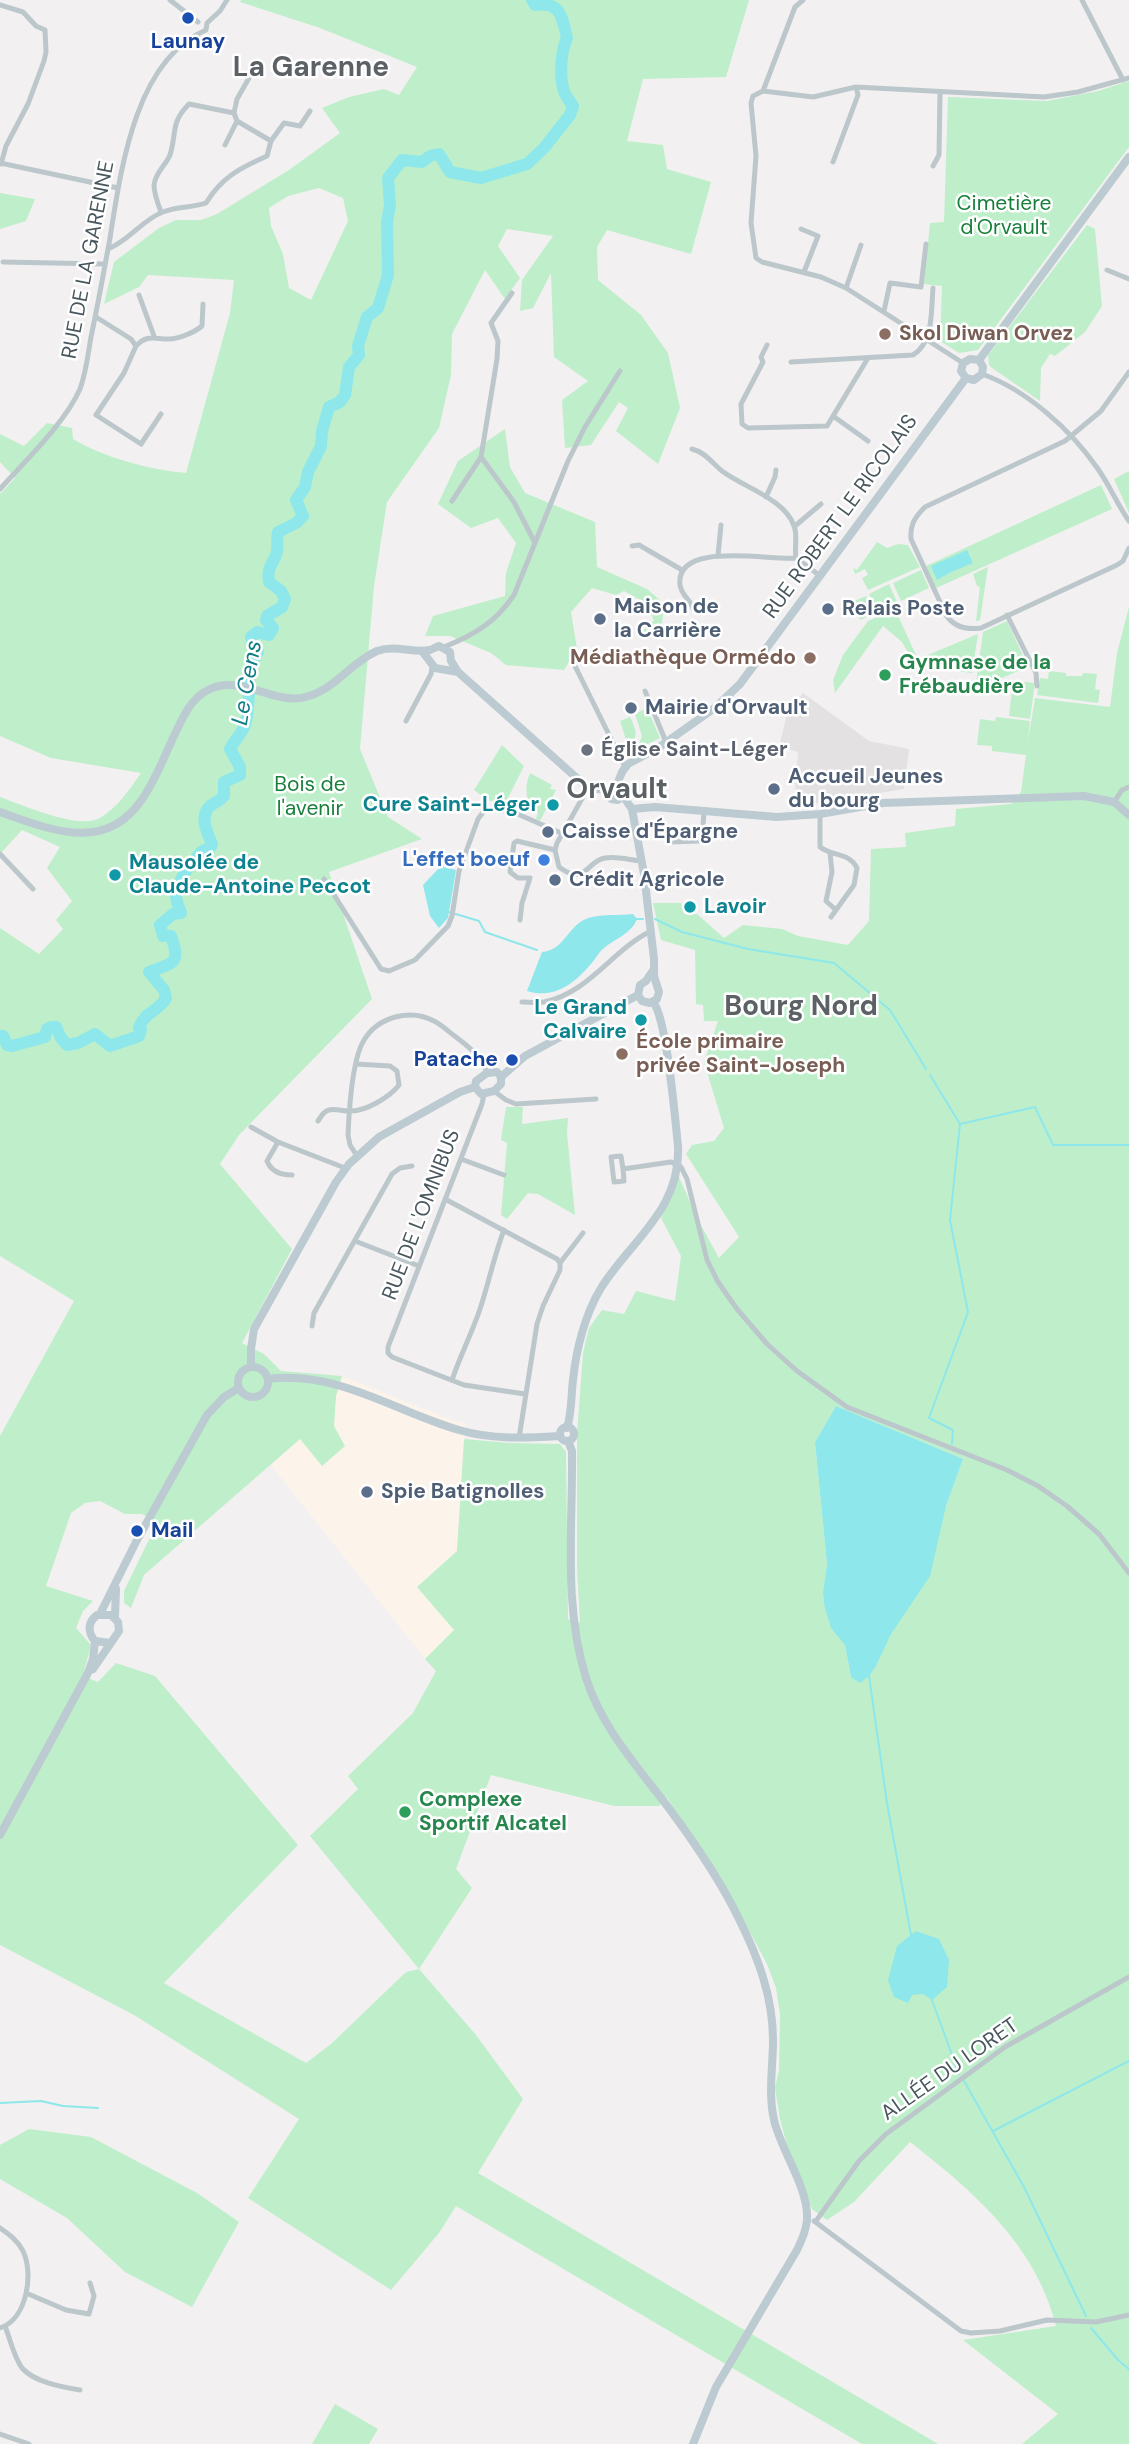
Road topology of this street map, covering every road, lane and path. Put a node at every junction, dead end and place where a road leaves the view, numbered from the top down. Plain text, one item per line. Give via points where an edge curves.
1 (170, 0) edge
2 (227, 0) edge
3 (803, 0) edge
4 (1082, 0) edge
5 (0, 5) edge
6 (198, 22) junction
7 (207, 23) junction
8 (199, 31) junction
9 (253, 71) dead end
10 (1126, 79) edge
11 (856, 86) junction
12 (763, 91) junction
13 (940, 93) junction
14 (310, 111) dead end
15 (234, 113) junction
16 (237, 121) junction
17 (271, 141) junction
18 (225, 145) dead end
19 (1129, 157) edge
20 (833, 162) dead end
21 (1, 163) edge
22 (933, 166) dead end
23 (118, 188) junction
24 (161, 212) junction
25 (801, 229) dead end
26 (926, 244) dead end
27 (861, 245) dead end
28 (108, 249) junction
29 (3, 262) dead end
30 (104, 264) junction
31 (1107, 270) dead end
32 (804, 271) junction
33 (1129, 279) edge
34 (846, 288) junction
35 (933, 288) dead end
36 (512, 293) dead end
37 (139, 295) dead end
38 (203, 304) dead end
39 (884, 312) junction
40 (96, 317) junction
41 (153, 336) junction
42 (927, 339) junction
43 (136, 345) junction
44 (767, 345) dead end
45 (868, 358) junction
46 (979, 360) junction
47 (791, 362) dead end
48 (963, 363) junction
49 (620, 371) dead end
50 (1129, 372) edge
51 (982, 374) junction
52 (966, 378) junction
53 (161, 414) dead end
54 (833, 416) junction
55 (1070, 436) junction
56 (868, 441) dead end
57 (692, 449) dead end
58 (481, 457) junction
59 (475, 468) junction
60 (487, 468) junction
61 (776, 470) dead end
62 (0, 489) edge
63 (766, 496) junction
64 (452, 501) dead end
65 (821, 504) dead end
66 (1129, 521) edge
67 (721, 524) dead end
68 (795, 526) junction
69 (535, 543) junction
70 (632, 546) dead end
71 (1129, 548) edge
72 (718, 555) junction
73 (796, 558) junction
74 (682, 570) junction
75 (819, 575) junction
76 (693, 609) dead end
77 (1007, 615) junction
78 (427, 653) junction
79 (441, 663) junction
80 (574, 664) dead end
81 (1037, 686) dead end
82 (645, 691) dead end
83 (405, 721) dead end
84 (666, 742) junction
85 (625, 767) junction
86 (618, 782) junction
87 (1129, 787) edge
88 (588, 788) junction
89 (607, 790) junction
90 (623, 796) junction
91 (1114, 802) junction
92 (632, 809) junction
93 (0, 812) edge
94 (704, 812) junction
95 (820, 814) junction
96 (1129, 815) edge
97 (561, 833) junction
98 (670, 842) dead end
99 (555, 850) junction
100 (830, 853) junction
101 (0, 854) edge
102 (641, 861) junction
103 (324, 878) dead end
104 (33, 888) dead end
105 (836, 910) junction
106 (831, 917) dead end
107 (520, 920) dead end
108 (650, 924) junction
109 (654, 969) junction
110 (646, 981) junction
111 (656, 984) junction
112 (638, 995) junction
113 (522, 1002) dead end
114 (653, 1002) junction
115 (356, 1064) junction
116 (487, 1073) junction
117 (500, 1077) junction
118 (475, 1087) junction
119 (495, 1091) junction
120 (484, 1094) junction
121 (596, 1099) dead end
122 (349, 1111) junction
123 (318, 1121) dead end
124 (251, 1127) dead end
125 (278, 1142) junction
126 (357, 1156) junction
127 (461, 1160) junction
128 (678, 1164) junction
129 (412, 1166) dead end
130 (345, 1168) junction
131 (623, 1169) junction
132 (292, 1175) dead end
133 (504, 1175) dead end
134 (445, 1199) junction
135 (504, 1230) junction
136 (583, 1233) dead end
137 (355, 1241) junction
138 (560, 1263) junction
139 (419, 1266) junction
140 (312, 1326) dead end
141 (251, 1367) junction
142 (268, 1379) junction
143 (452, 1381) junction
144 (239, 1388) junction
145 (525, 1394) junction
146 (519, 1438) junction
147 (564, 1438) junction
148 (1129, 1573) edge
149 (118, 1576) junction
150 (100, 1614) junction
151 (115, 1617) junction
152 (95, 1641) junction
153 (110, 1643) junction
154 (88, 1673) junction
155 (0, 1835) edge
156 (1129, 1977) edge
157 (811, 2221) junction
158 (0, 2228) edge
159 (90, 2283) dead end
160 (26, 2293) junction
161 (1129, 2315) edge
162 (3, 2327) edge
163 (79, 2390) dead end
164 (0, 2434) edge
165 (12, 2442) edge
166 (29, 2444) edge
167 (693, 2444) edge

1 - 6 street
2 - 7 street, RUE DE LA GARENNE
3 - 12 street via 795,7
4 - 10 street
5 - 21 street via 23,12 45,30 46,52
6 - 7 street
6 - 8 street
7 - 8 street, RUE DE LA GARENNE via 206,30
8 - 23 street, RUE DE LA GARENNE via 158,73 146,94 126,148
9 - 15 street
10 - 13 street via 1059,96
11 - 12 street via 813,97
11 - 13 street
11 - 20 street via 858,95
12 - 32 street via 753,96 751,103 756,156 751,223 756,258
13 - 22 street via 939,155
14 - 17 street via 300,126 284,123
15 - 16 street
15 - 24 street via 189,104 179,115 169,155 155,178
16 - 17 street
16 - 18 street
17 - 24 street via 267,156 236,169 206,203
19 - 46 main road
21 - 23 street
23 - 28 street, RUE DE LA GARENNE
24 - 28 street
25 - 32 street via 818,236
26 - 39 street via 921,287 890,283
27 - 34 street
28 - 30 street, RUE DE LA GARENNE
29 - 30 street
30 - 40 street, RUE DE LA GARENNE
31 - 33 street
32 - 34 street
34 - 39 street
35 - 42 street
36 - 58 street via 491,323 498,341 497,359
37 - 41 street
38 - 41 street via 202,326 171,340
39 - 42 street
40 - 43 street
40 - 62 street, RUE DE LA GARENNE via 76,396 39,447
41 - 43 street
42 - 45 street via 913,355
42 - 48 street
43 - 53 street via 96,415 141,444
44 - 54 street via 741,404 744,427 827,426
45 - 47 street
45 - 54 street
46 - 48 main road
46 - 51 main road
48 - 52 main road via 961,371
49 - 69 street via 585,426
50 - 55 street via 1101,411
51 - 52 main road via 974,380
51 - 55 street via 1029,399
52 - 75 main road, RUE ROBERT LE RICOLAIS
54 - 56 street
55 - 66 street via 1098,468
55 - 77 street via 925,507 910,527 911,539 951,622 976,629
57 - 63 street
58 - 59 street
58 - 60 street
59 - 60 street
59 - 64 street
60 - 69 street via 514,502
61 - 63 street
63 - 68 street
65 - 68 street
67 - 72 street
68 - 73 street
69 - 79 street via 505,610 456,643
70 - 74 street via 639,545
71 - 77 street via 1117,565
72 - 73 street
72 - 74 street via 696,560
73 - 75 street
74 - 76 street via 680,584
75 - 84 main road, RUE ROBERT LE RICOLAIS via 728,697
77 - 81 street via 1036,673
78 - 79 main road
78 - 79 main road via 439,646
78 - 93 main road via 396,648 378,651 324,690 300,698 243,686 207,690 186,711 142,800 114,825 98,832 75,834 44,828
79 - 83 street
79 - 88 main road via 458,672
80 - 85 street
82 - 84 street
84 - 85 main road, RUE ROBERT LE RICOLAIS
85 - 86 main road
86 - 89 main road
86 - 90 main road via 625,788
87 - 91 street
88 - 89 main road
88 - 97 street
89 - 90 main road via 614,800
90 - 92 main road
91 - 95 main road via 1084,796 953,799 883,803
91 - 96 main road
92 - 94 main road
92 - 102 main road
94 - 95 main road via 777,817
94 - 98 street via 699,841
95 - 100 street via 820,847
97 - 99 street
97 - 103 street via 513,812 484,811 459,871 448,926 415,960 389,971 381,969 370,955
99 - 102 street via 559,867 572,874 585,872 604,858
99 - 107 street via 514,843 510,872 530,878
100 - 105 street via 832,872 826,901
100 - 105 street via 846,856 857,868 854,885
101 - 104 street
102 - 108 main road
105 - 106 street
108 - 109 main road
108 - 113 street via 585,984 543,1002
109 - 110 main road
109 - 111 main road
110 - 111 main road
110 - 112 main road
111 - 114 main road via 659,996
112 - 114 main road via 646,1003
112 - 117 main road via 525,1056
114 - 128 main road via 663,1025
115 - 116 street via 360,1048 374,1028 396,1017 418,1015 440,1025 480,1056
115 - 122 street
115 - 122 street via 390,1066 397,1071 399,1085 363,1109
116 - 117 main road via 497,1072
116 - 118 main road
117 - 119 main road
118 - 120 main road
118 - 126 main road via 379,1137
119 - 120 main road
119 - 121 street via 516,1104
120 - 127 street, RUE DE L'OMNIBUS
122 - 123 street via 324,1111
122 - 126 street via 348,1135
124 - 125 street
125 - 130 street
125 - 132 street via 267,1161 283,1175
126 - 130 main road
127 - 133 street
127 - 134 street, RUE DE L'OMNIBUS
128 - 131 street
128 - 147 main road via 660,1214 594,1300 576,1358 567,1428 573,1437
128 - 148 street via 685,1173 704,1252 718,1282 767,1344 848,1407 1038,1486 1099,1534
129 - 137 street via 392,1174
130 - 141 main road via 254,1329
131 - 131 street via 621,1156 611,1157 614,1182 624,1181
134 - 135 street
134 - 139 street, RUE DE L'OMNIBUS
135 - 138 street
135 - 143 street
136 - 138 street
137 - 139 street
137 - 140 street via 314,1313
138 - 145 street via 537,1324
139 - 143 street, RUE DE L'OMNIBUS via 388,1353
141 - 142 main road via 260,1368
141 - 144 main road via 240,1374
142 - 144 main road via 268,1387 259,1396 250,1397
142 - 146 main road via 333,1384 460,1431
143 - 145 street
144 - 149 main road via 207,1415
145 - 146 street
146 - 147 main road
147 - 157 main road via 572,1451 572,1607 586,1676 612,1733 721,1885 756,1956 771,2007 774,2119
149 - 150 main road
149 - 151 main road
150 - 151 main road
150 - 152 main road via 89,1627
151 - 153 main road via 119,1631
152 - 153 main road
152 - 154 main road
153 - 154 main road
154 - 155 main road
156 - 157 street, ALLÉE DU LORET via 1005,2047 886,2134
157 - 161 street via 961,2331 1000,2330 1047,2320 1096,2322
157 - 167 main road via 787,2270 716,2387
158 - 160 street via 16,2240 25,2256
159 - 160 street via 94,2296 89,2314
160 - 162 street via 22,2306
162 - 163 street via 27,2372
164 - 165 street
165 - 166 street

